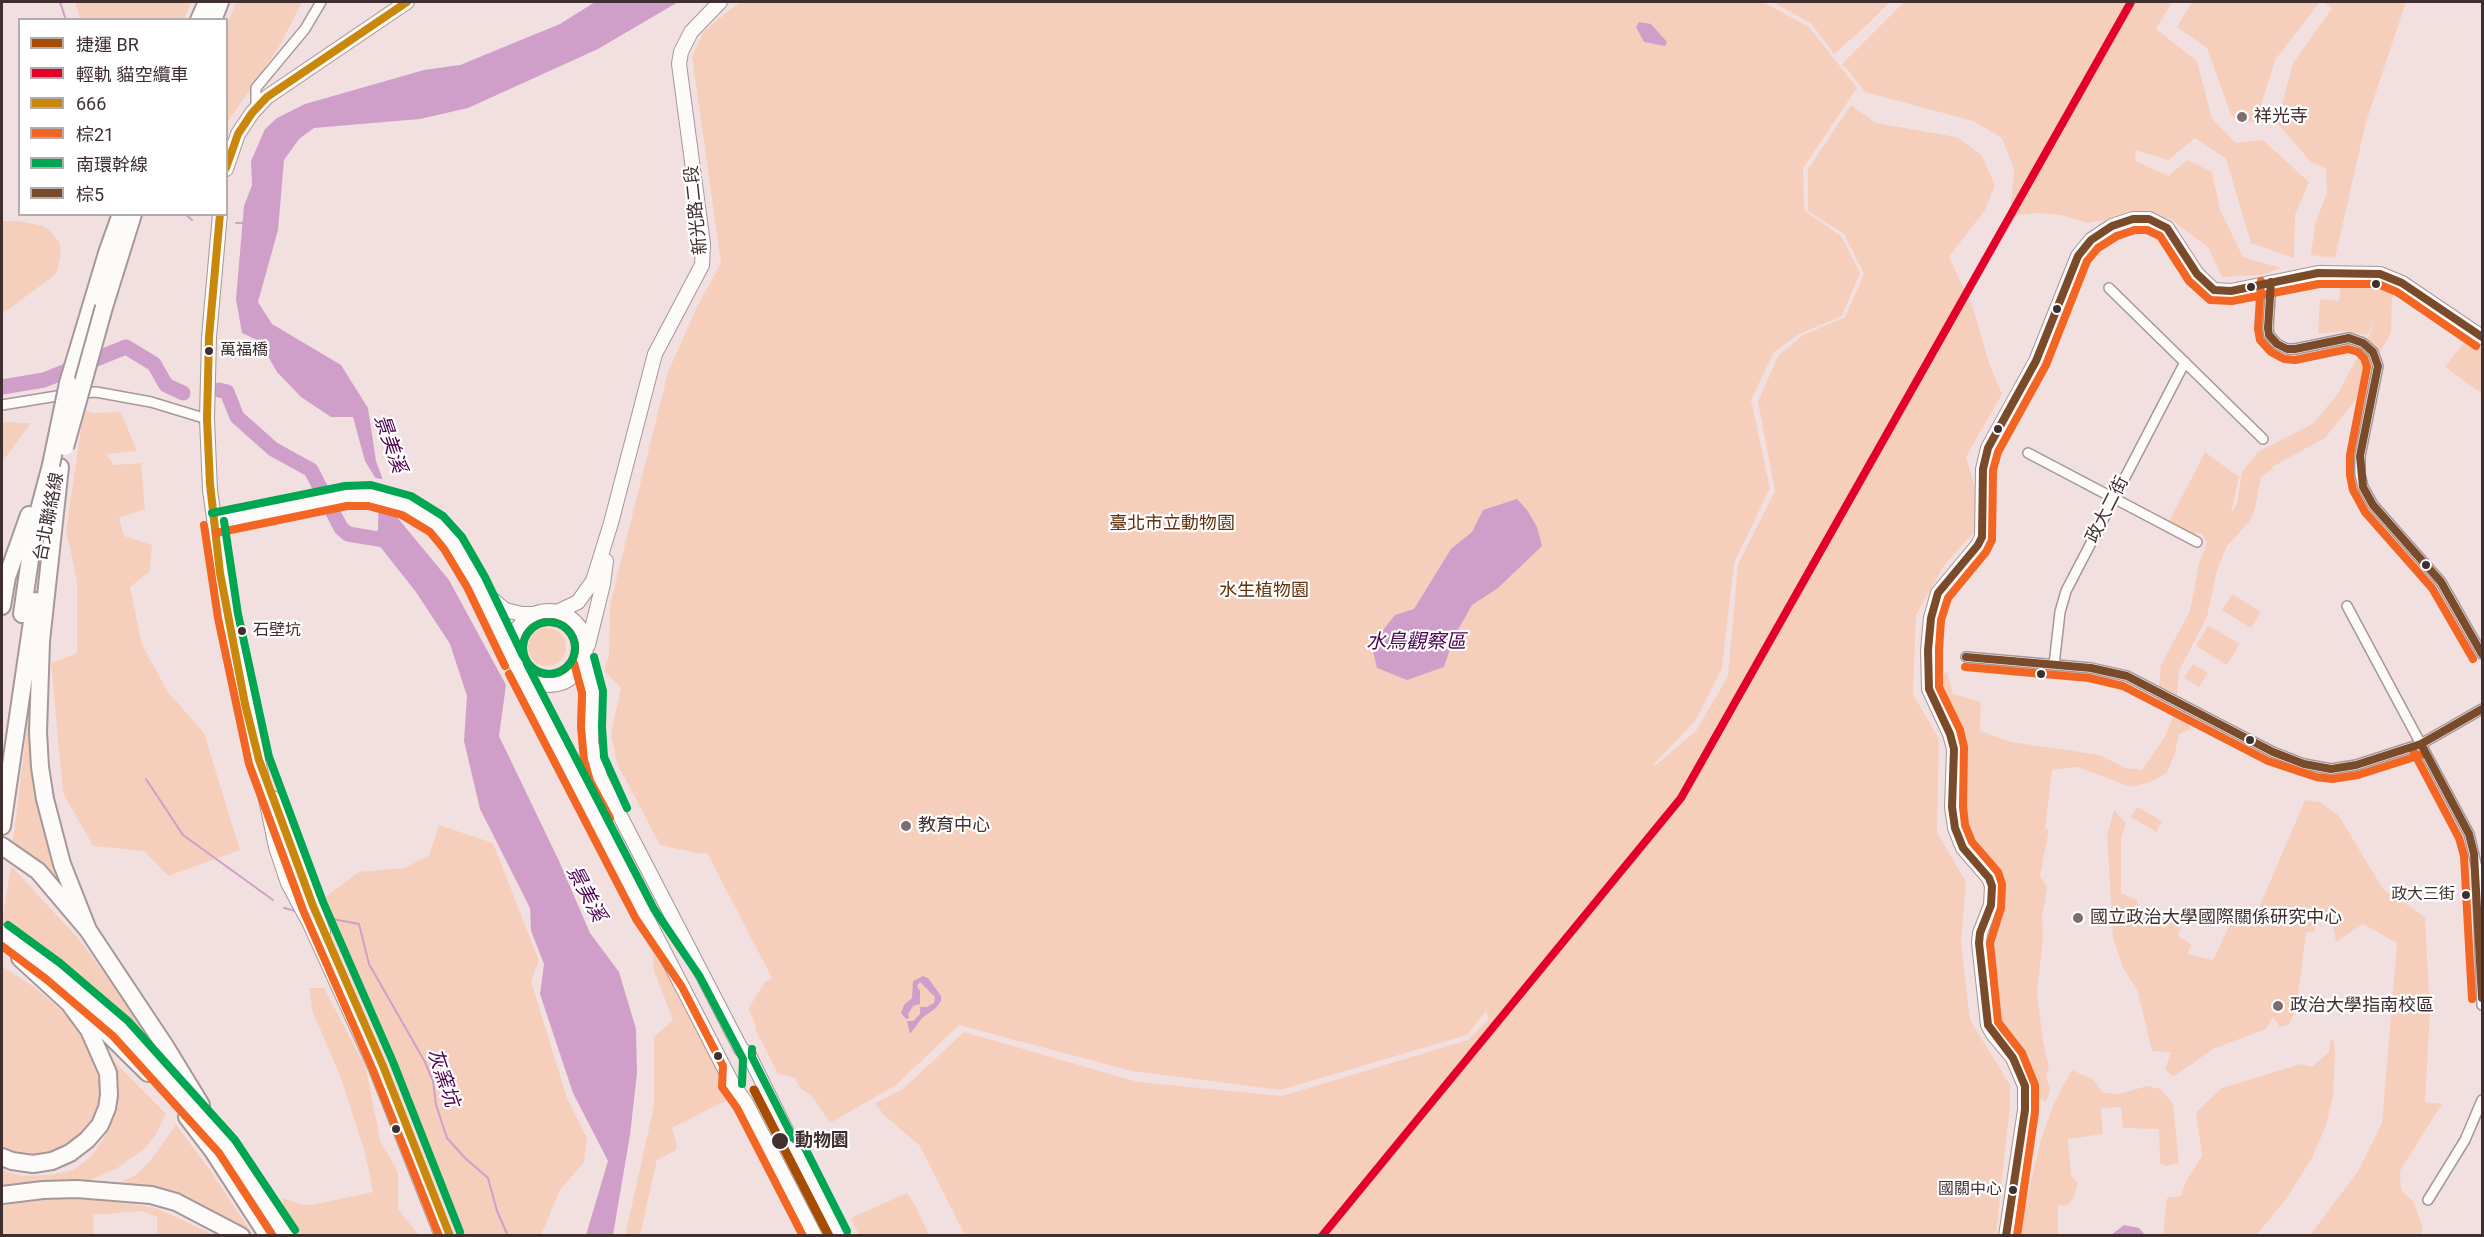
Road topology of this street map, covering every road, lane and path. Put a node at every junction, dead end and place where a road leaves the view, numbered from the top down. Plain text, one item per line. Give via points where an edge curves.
1 (207, 2) edge
2 (220, 2) edge
3 (321, 2) edge
4 (407, 2) edge
5 (720, 2) edge
6 (200, 18) edge
7 (214, 18) edge
8 (256, 108) junction
9 (228, 163) edge
10 (126, 216) edge
11 (220, 216) edge
12 (2271, 282) junction
13 (2109, 288) dead end
14 (98, 305) junction
15 (2482, 336) edge
16 (2185, 362) junction
17 (2, 405) edge
18 (207, 419) junction
19 (2263, 439) dead end
20 (2028, 453) dead end
21 (52, 465) junction
22 (2114, 498) junction
23 (214, 523) junction
24 (611, 524) junction
25 (2197, 542) dead end
26 (476, 582) junction
27 (2, 606) edge
28 (2346, 606) dead end
29 (559, 611) junction
30 (532, 614) junction
31 (2482, 654) edge
32 (585, 656) junction
33 (1966, 657) dead end
34 (516, 665) junction
35 (2054, 665) junction
36 (2482, 709) edge
37 (2421, 744) junction
38 (2, 753) edge
39 (259, 760) junction
40 (2, 826) edge
41 (2, 846) edge
42 (276, 847) junction
43 (292, 848) junction
44 (87, 930) junction
45 (2, 933) edge
46 (2, 947) edge
47 (20, 958) junction
48 (2482, 998) edge
49 (2482, 1005) edge
50 (2482, 1100) edge
51 (226, 1147) junction
52 (2, 1157) edge
53 (2, 1195) edge
54 (2428, 1200) dead end
55 (241, 1236) edge
56 (268, 1236) edge
57 (286, 1236) edge
58 (442, 1236) edge
59 (450, 1236) edge
60 (814, 1236) edge
61 (838, 1236) edge
62 (2006, 1236) edge

1 - 6 highway
2 - 7 highway
3 - 8 street via 256,88
4 - 8 street via 288,81
5 - 24 street, 新光路二段 via 691,32 680,64 703,244 702,264 655,354
8 - 9 street via 238,134
10 - 14 highway, 台北聯絡線
11 - 18 street via 208,337
12 - 15 street via 2318,273 2387,276
12 - 31 street via 2268,328 2277,344 2295,349 2349,338 2373,352 2378,366 2360,456 2363,487 2373,505 2446,589
12 - 62 street via 2225,292 2214,290 2197,274 2167,228 2155,220 2123,221 2091,240 2075,263 2026,382 1988,448 1983,469 1982,537 1945,582 1934,604 1927,672 1932,700 1954,749 1955,828 1963,848 1992,885 1991,905 1979,943 1988,1025 2013,1058 2025,1086 2025,1110
13 - 16 street
14 - 21 highway, 台北聯絡線, bridge via 68,383
14 - 21 highway, 台北聯絡線, bridge via 65,447
16 - 19 street
16 - 22 street, 政大二街
17 - 18 street via 96,392 150,402
18 - 23 street
20 - 22 street
21 - 27 highway via 7,577
21 - 38 highway, 台北聯絡線 via 36,525
21 - 40 highway, 台北聯絡線
21 - 44 highway via 38,699 39,755 45,799 62,864
22 - 25 street
22 - 35 street, 政大二街 via 2064,597
23 - 26 street via 329,498 369,495 394,500 437,524
23 - 39 street via 228,616
24 - 29 street, 新光路二段 via 587,592 573,606
24 - 32 street, 新光路二段 via 603,584
26 - 30 street via 505,610
26 - 34 street
28 - 37 street
29 - 30 street
29 - 32 street via 580,626 586,643
30 - 34 street via 514,634
32 - 34 street via 576,674 554,685 530,680
32 - 61 street, 新光路二段 via 593,692 591,743 600,777 741,1049 749,1055
33 - 35 street
34 - 60 street
35 - 37 street via 2127,676 2273,752 2317,767 2356,765
36 - 37 street
37 - 48 street via 2469,834 2474,854
39 - 42 street
39 - 43 street
41 - 44 highway via 38,871
42 - 43 street
42 - 58 street via 286,877 376,1070
43 - 59 street
44 - 51 highway via 165,1046
45 - 51 highway via 120,1028
46 - 47 highway
47 - 52 highway via 69,1003 88,1030 108,1073 107,1108 100,1125 70,1153 33,1164
47 - 56 highway via 58,986 177,1103
48 - 49 street
50 - 54 street via 2465,1140
51 - 57 highway
53 - 55 highway via 77,1189 151,1195 176,1202

